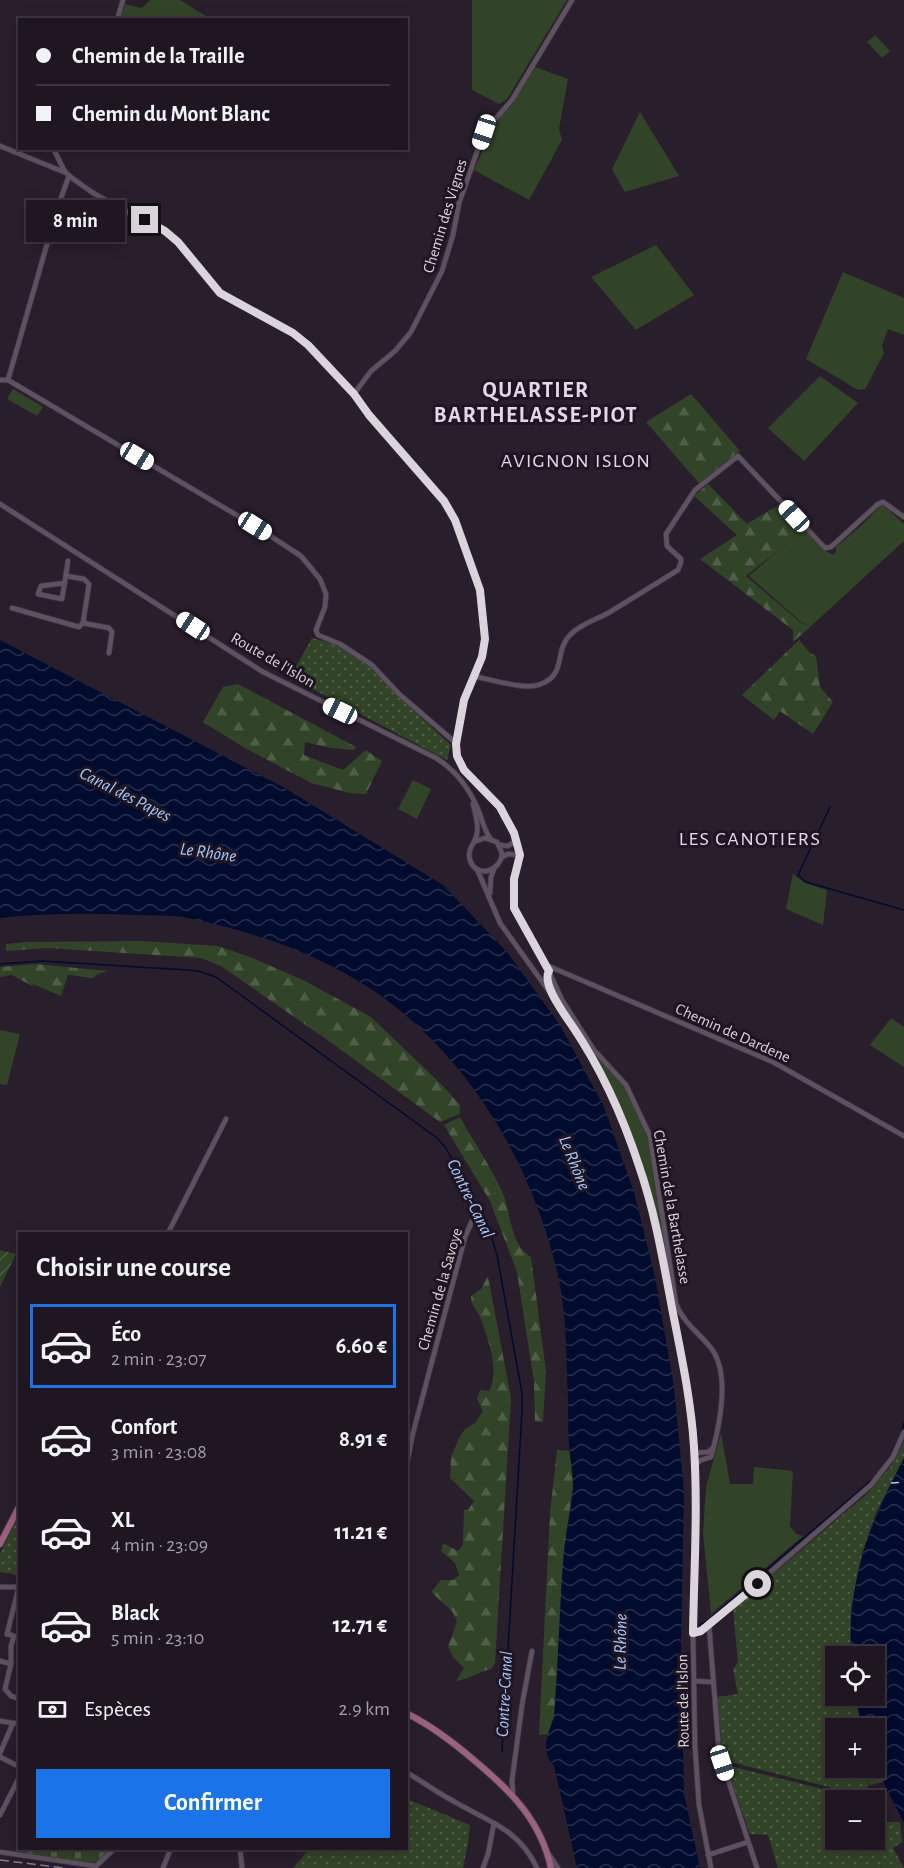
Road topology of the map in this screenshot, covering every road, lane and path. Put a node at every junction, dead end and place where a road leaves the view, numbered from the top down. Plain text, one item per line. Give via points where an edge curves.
1 (123, 0) edge
2 (572, 0) edge
3 (118, 18) edge
4 (0, 146) edge
5 (54, 150) edge
6 (67, 174) junction
7 (0, 380) edge
8 (8, 380) junction
9 (354, 394) junction
10 (0, 504) edge
11 (904, 518) edge
12 (68, 561) dead end
13 (66, 576) junction
14 (65, 583) junction
15 (12, 608) dead end
16 (83, 623) junction
17 (109, 652) dead end
18 (473, 676) junction
19 (456, 744) junction
20 (471, 796) junction
21 (490, 838) junction
22 (517, 840) junction
23 (474, 842) junction
24 (500, 845) junction
25 (520, 855) junction
26 (502, 857) junction
27 (477, 869) junction
28 (494, 869) junction
29 (490, 896) junction
30 (546, 965) junction
31 (549, 971) junction
32 (553, 997) junction
33 (226, 1119) dead end
34 (904, 1136) edge
35 (472, 1221) dead end
36 (169, 1232) edge
37 (904, 1432) edge
38 (714, 1445) junction
39 (695, 1452) junction
40 (408, 1459) edge
41 (695, 1465) junction
42 (18, 1508) edge
43 (0, 1542) edge
44 (0, 1587) edge
45 (18, 1589) edge
46 (18, 1593) edge
47 (709, 1625) junction
48 (693, 1633) junction
49 (0, 1634) edge
50 (7, 1634) junction
51 (532, 1651) dead end
52 (0, 1661) edge
53 (11, 1664) junction
54 (694, 1681) junction
55 (713, 1685) junction
56 (18, 1698) edge
57 (408, 1714) edge
58 (0, 1721) edge
59 (13, 1723) junction
60 (18, 1724) edge
61 (0, 1755) edge
62 (18, 1766) edge
63 (408, 1774) edge
64 (18, 1780) edge
65 (512, 1781) junction
66 (506, 1787) junction
67 (513, 1795) junction
68 (0, 1815) edge
69 (494, 1823) junction
70 (747, 1839) junction
71 (23, 1850) edge
72 (113, 1850) edge
73 (170, 1850) edge
74 (240, 1850) edge
75 (0, 1852) edge
76 (548, 1853) junction
77 (20, 1855) junction
78 (708, 1855) junction
79 (163, 1868) edge
80 (242, 1868) edge
81 (483, 1868) edge
82 (537, 1868) edge
83 (551, 1868) edge
84 (558, 1868) edge
85 (711, 1868) edge
86 (757, 1868) edge

1 - 3 street
2 - 9 street, Chemin des Vignes via 512,100 484,132 459,203 442,271 411,332 371,371
4 - 6 street
5 - 6 street
6 - 8 street
6 - 9 street via 93,193 173,237 220,293 300,338
7 - 8 street
8 - 19 street via 301,556 320,579 326,594 318,635 372,665
9 - 18 street via 444,501 458,527 483,610 483,649
10 - 20 street, Route de l'Islon via 263,672 436,758 460,778
11 - 18 street via 883,502 825,548 738,456 695,490 666,534 667,546 681,559 678,570 573,632 565,642 551,680 528,686
12 - 13 street
13 - 14 street
13 - 16 street via 84,579 89,584
14 - 14 street via 41,586 38,594 62,599
15 - 16 street via 65,625 79,627
16 - 17 street via 111,629
18 - 19 street
19 - 22 street via 464,770 500,807
20 - 21 street, Route de l'Islon
20 - 23 street, Route de l'Islon via 477,825
21 - 23 street
21 - 24 street
22 - 24 street via 508,846
22 - 25 street, Chemin de la Barthelasse
23 - 27 street via 469,857
24 - 26 street
25 - 26 street
25 - 30 street, Chemin de la Barthelasse via 514,879 514,908
26 - 28 street
27 - 28 street
27 - 29 street, Route de l'Islon
28 - 29 street, Route de l'Islon
29 - 32 street, Route de l'Islon via 500,923
30 - 31 street, Chemin de la Barthelasse
30 - 34 street, Chemin de Dardene via 773,1062
31 - 32 street
31 - 38 street, Chemin de la Barthelasse via 562,1000 594,1050 626,1085 650,1136 676,1304 720,1364 721,1392
32 - 39 street, Route de l'Islon via 604,1081 644,1179 686,1378
33 - 36 street
35 - 40 street, Chemin de la Savoye
37 - 47 street via 886,1468 865,1490
38 - 39 street via 708,1452
38 - 41 street, Chemin de la Barthelasse via 711,1457
39 - 41 street, Route de l'Islon
41 - 48 street, Route de l'Islon
42 - 43 main road
44 - 45 street
46 - 50 street
47 - 48 street
47 - 55 street
48 - 54 street, Route de l'Islon
49 - 50 street
50 - 53 street via 14,1636
51 - 65 street
52 - 53 street
53 - 56 street via 5,1689
54 - 55 street
54 - 78 street, Route de l'Islon via 696,1772
55 - 70 street via 719,1752
57 - 66 main road via 445,1736
58 - 59 street
59 - 60 street
59 - 61 street
61 - 62 street
63 - 69 street
64 - 68 street
65 - 66 street
65 - 67 street
66 - 67 main road
67 - 76 main road via 530,1816
69 - 81 street
69 - 82 street via 525,1847
70 - 78 street
70 - 86 street
71 - 77 street
72 - 77 street via 96,1866
73 - 79 street
74 - 80 street
75 - 77 street
76 - 83 main road
76 - 84 street
78 - 85 street, Route de l'Islon

